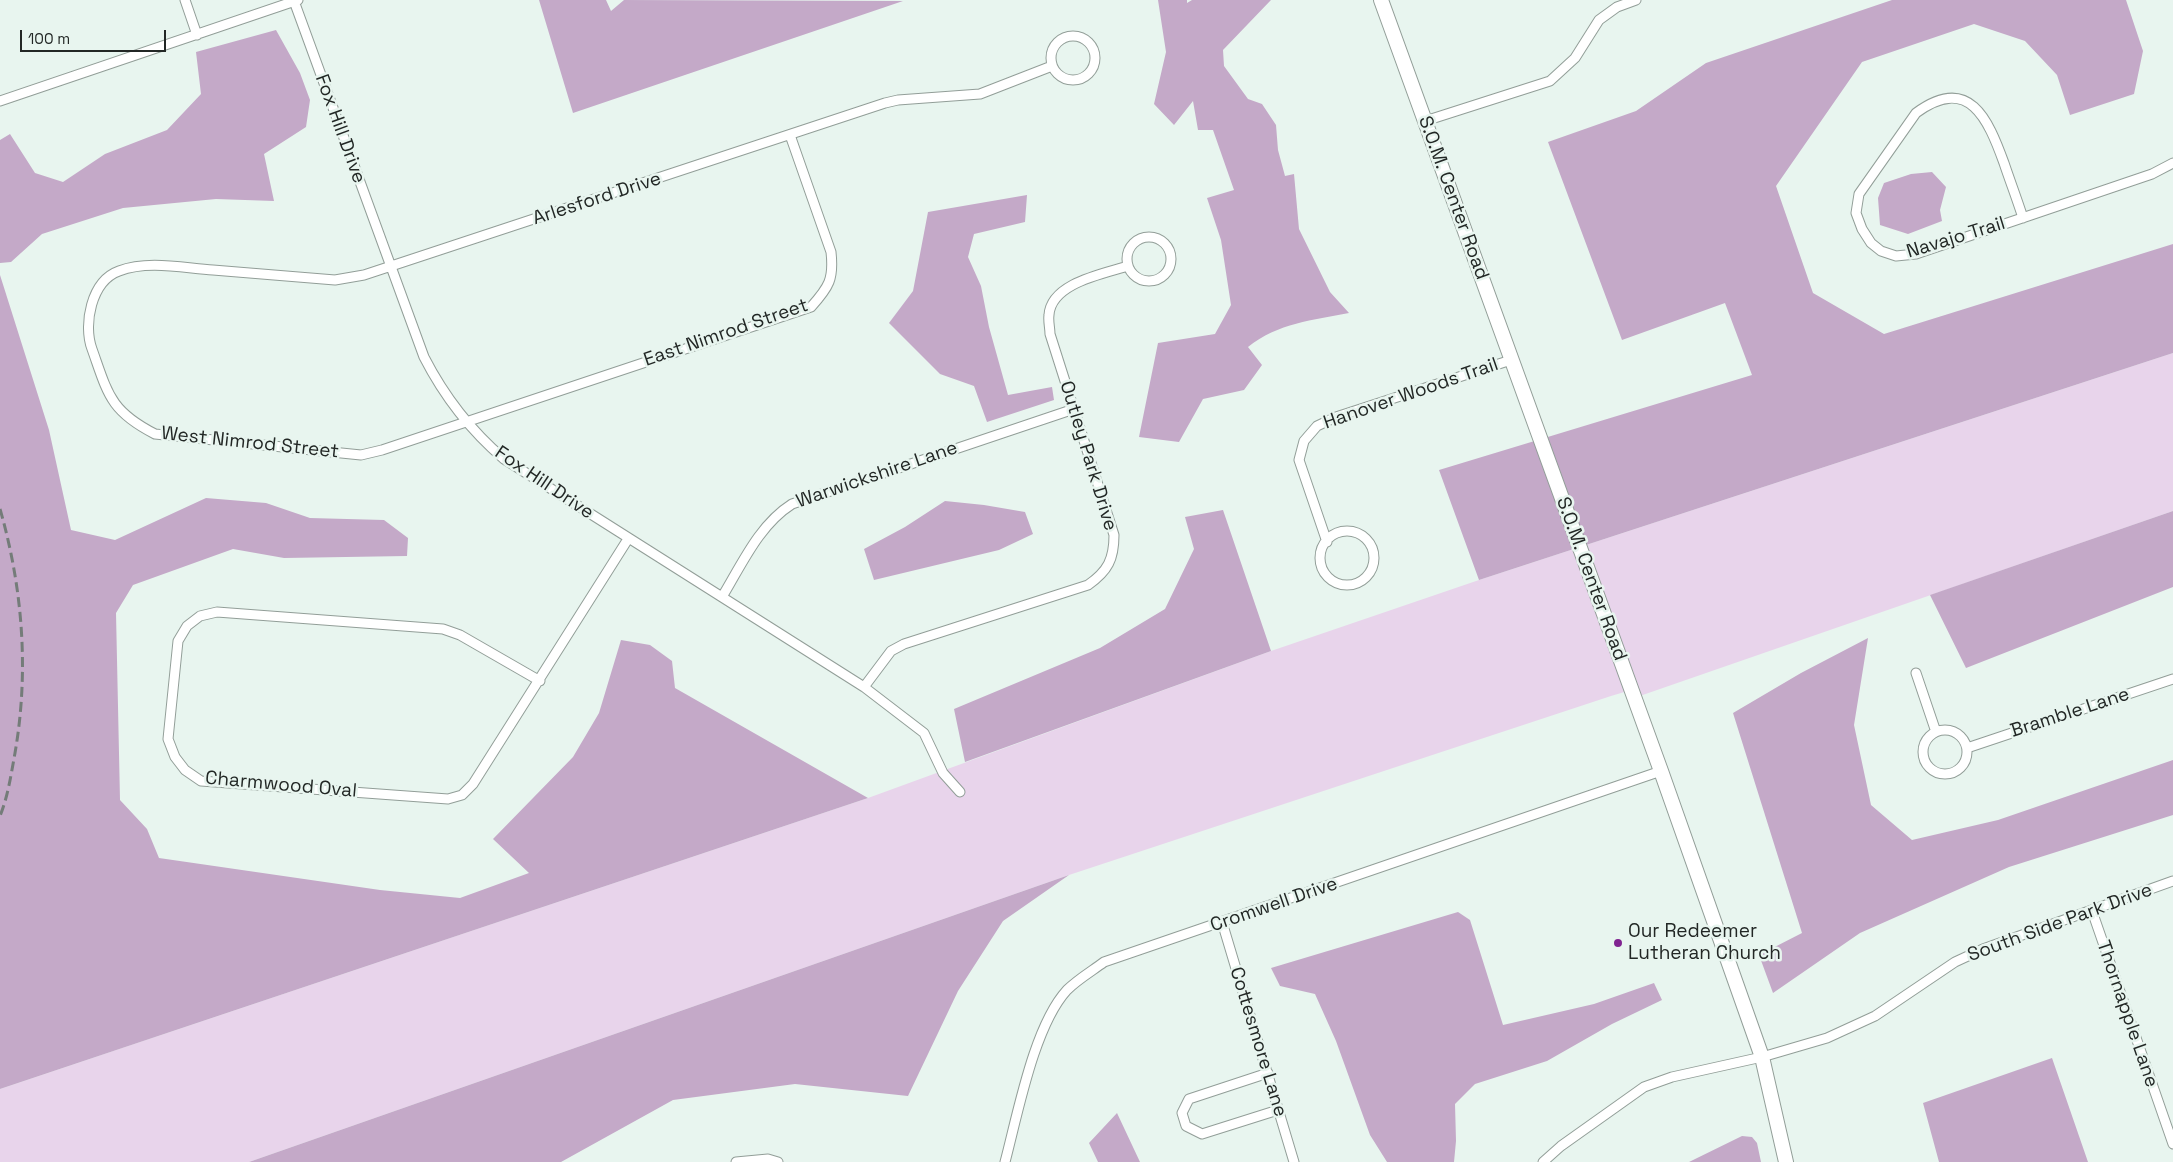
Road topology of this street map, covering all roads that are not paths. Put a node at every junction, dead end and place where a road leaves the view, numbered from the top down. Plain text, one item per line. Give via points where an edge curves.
1 (185, 0) edge
2 (296, 0) edge
3 (1381, 0) edge
4 (1636, 0) edge
5 (197, 34) junction
6 (1052, 66) junction
7 (1, 97) edge
8 (1425, 121) junction
9 (790, 135) junction
10 (2173, 163) edge
11 (2024, 218) junction
12 (1128, 266) junction
13 (134, 267) joint
14 (390, 267) junction
15 (1510, 360) junction
16 (1074, 409) junction
17 (466, 421) junction
18 (628, 539) junction
19 (1326, 542) junction
20 (722, 597) junction
21 (1916, 673) dead end
22 (2173, 679) edge
23 (540, 681) junction
24 (864, 687) junction
25 (1936, 732) junction
26 (1967, 748) junction
27 (1661, 771) junction
28 (960, 792) dead end
29 (2173, 881) edge
30 (2092, 911) junction
31 (1222, 922) junction
32 (1762, 1057) junction
33 (1268, 1073) junction
34 (1278, 1110) junction
35 (2173, 1144) edge
36 (736, 1162) edge
37 (778, 1162) edge
38 (1005, 1162) edge
39 (1294, 1162) edge
40 (1543, 1162) edge
41 (1786, 1162) edge

1 - 5 street
2 - 5 street
2 - 14 street, Fox Hill Drive
3 - 8 main road, S.O.M. Center Road
4 - 8 street via 1617,7 1599,20 1575,58 1550,81
5 - 7 street
6 - 6 street via 1054,47 1063,38 1082,39 1092,48 1094,62 1082,78 1068,79
6 - 9 street, Arlesford Drive via 980,94 898,100
8 - 15 main road, S.O.M. Center Road
9 - 14 street, Arlesford Drive
9 - 17 street, East Nimrod Street via 830,252 833,271 826,290 811,307
10 - 11 street, Navajo Trail via 2152,174
11 - 11 street, Navajo Trail via 1916,254 1896,256 1871,243 1856,213 1859,194 1916,113 1927,105 1948,98 1976,106 1987,122
12 - 12 street via 1127,252 1142,237 1163,241 1171,254 1169,268 1158,279 1144,280 1131,272
12 - 16 street, Outley Park Drive via 1070,285 1056,297 1049,313 1050,334
13 - 14 street, Arlesford Drive via 151,265 334,280
13 - 17 street, West Nimrod Street via 118,271 103,282 87,320 88,340 109,397 135,424 154,434 361,455
14 - 17 street, Fox Hill Drive via 424,356 439,386
15 - 19 street, Hanover Woods Trail via 1317,426 1304,441 1299,460
15 - 27 main road, S.O.M. Center Road
16 - 20 street, Warwickshire Lane via 792,504 778,512 764,527
16 - 24 street, Outley Park Drive via 1114,535 1114,552 1100,577 1088,585 904,644 891,651
17 - 18 street, Fox Hill Drive via 504,459
18 - 20 street, Fox Hill Drive
18 - 23 street, Charmwood Oval
19 - 19 street, Hanover Woods Trail via 1321,558 1326,575 1342,585 1351,585 1366,577 1374,562 1374,554 1365,538 1350,532 1333,536
20 - 24 street, Fox Hill Drive
21 - 25 street
22 - 26 street, Bramble Lane
23 - 23 street, Charmwood Oval via 466,638 443,629 217,612 200,616 187,626 178,641 168,739 174,757 201,781 448,799 462,795 474,784
24 - 28 street, Fox Hill Drive via 924,733 943,773
25 - 26 street via 1955,732
25 - 26 street via 1930,736 1923,750 1932,769 1953,772 1964,762
27 - 31 street, Cromwell Drive
27 - 32 main road, S.O.M. Center Road
29 - 30 street, South Side Park Drive
30 - 32 street, South Side Park Drive via 1983,949 1955,962 1875,1016 1827,1038
30 - 35 street, Thornapple Lane
31 - 33 street, Cottesmore Lane
31 - 38 street, Cromwell Drive via 1104,962 1067,990 1039,1039
32 - 40 street, South Side Park Drive via 1672,1077 1644,1087
32 - 41 main road, S.O.M. Center Road
33 - 34 street, Cottesmore Lane
33 - 34 street via 1189,1099 1182,1113 1186,1126 1202,1134
34 - 39 street, Cottesmore Lane
36 - 37 street via 768,1159

